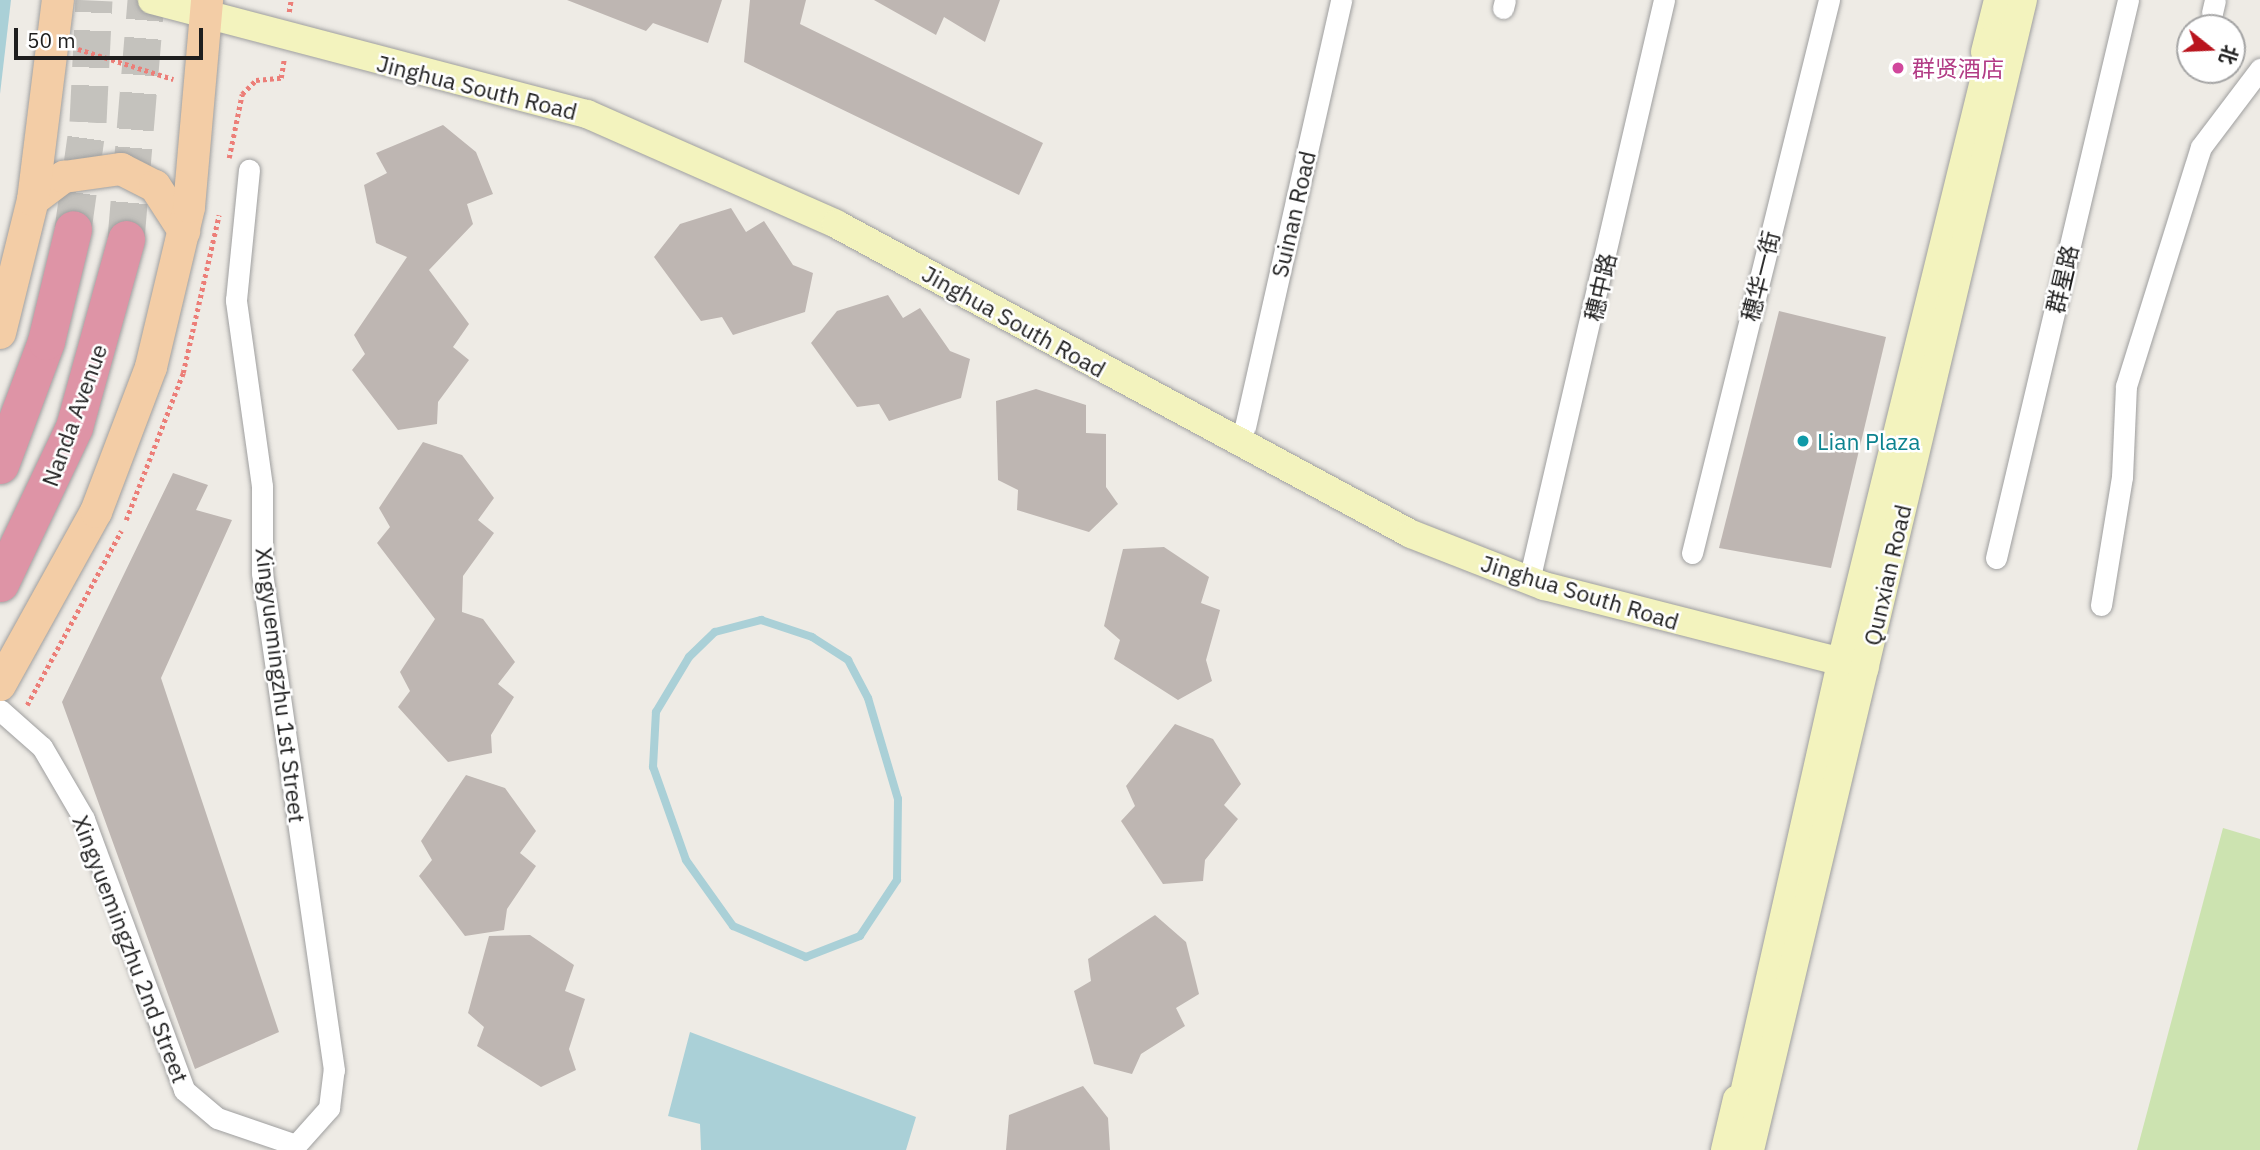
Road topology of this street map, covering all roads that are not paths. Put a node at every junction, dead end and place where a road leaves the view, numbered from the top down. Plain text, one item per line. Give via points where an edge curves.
1 (58, 0) edge
2 (152, 0) edge
3 (1341, 0) edge
4 (1664, 0) edge
5 (1829, 0) edge
6 (1998, 0) edge
7 (2003, 0) edge
8 (2023, 0) edge
9 (2128, 0) edge
10 (207, 8) edge
11 (2260, 69) edge
12 (249, 170) dead end
13 (33, 200) junction
14 (73, 229) tunnel mouth
15 (184, 231) junction
16 (127, 239) tunnel mouth
17 (0, 333) edge
18 (1245, 427) dead end
19 (0, 465) edge
20 (1692, 553) dead end
21 (1996, 558) dead end
22 (1531, 572) dead end
23 (0, 583) edge
24 (2101, 605) dead end
25 (1853, 665) junction
26 (0, 685) edge
27 (0, 710) edge
28 (296, 1144) joint
29 (1725, 1150) edge
30 (1731, 1150) edge
31 (1751, 1150) edge

1 - 13 main road
2 - 10 main road, Jinghua South Road
3 - 18 street, Suinan Road
4 - 22 street, 穗中路
5 - 20 street, 穗华一街
6 - 25 main road, Qunxian Road
7 - 25 main road, Qunxian Road
8 - 25 main road, Qunxian Road
9 - 21 street, 群星路
10 - 15 main road
10 - 25 main road, Jinghua South Road via 390,66 521,93 622,128 836,224 1411,534 1544,586
11 - 24 street via 2201,147 2126,386 2122,477
12 - 28 street, Xingyuemingzhu 1st Street via 236,300 262,486 262,573 334,1070 329,1108
13 - 15 main road via 64,177 121,169 155,186
13 - 17 main road
14 - 19 highway via 46,341
15 - 26 main road via 155,354 119,457 69,567
16 - 23 highway, Nanda Avenue via 74,427
25 - 29 main road, Qunxian Road
25 - 30 main road, Qunxian Road
25 - 31 main road, Qunxian Road
27 - 28 street, Xingyuemingzhu 2nd Street via 42,747 84,819 184,1090 217,1118

